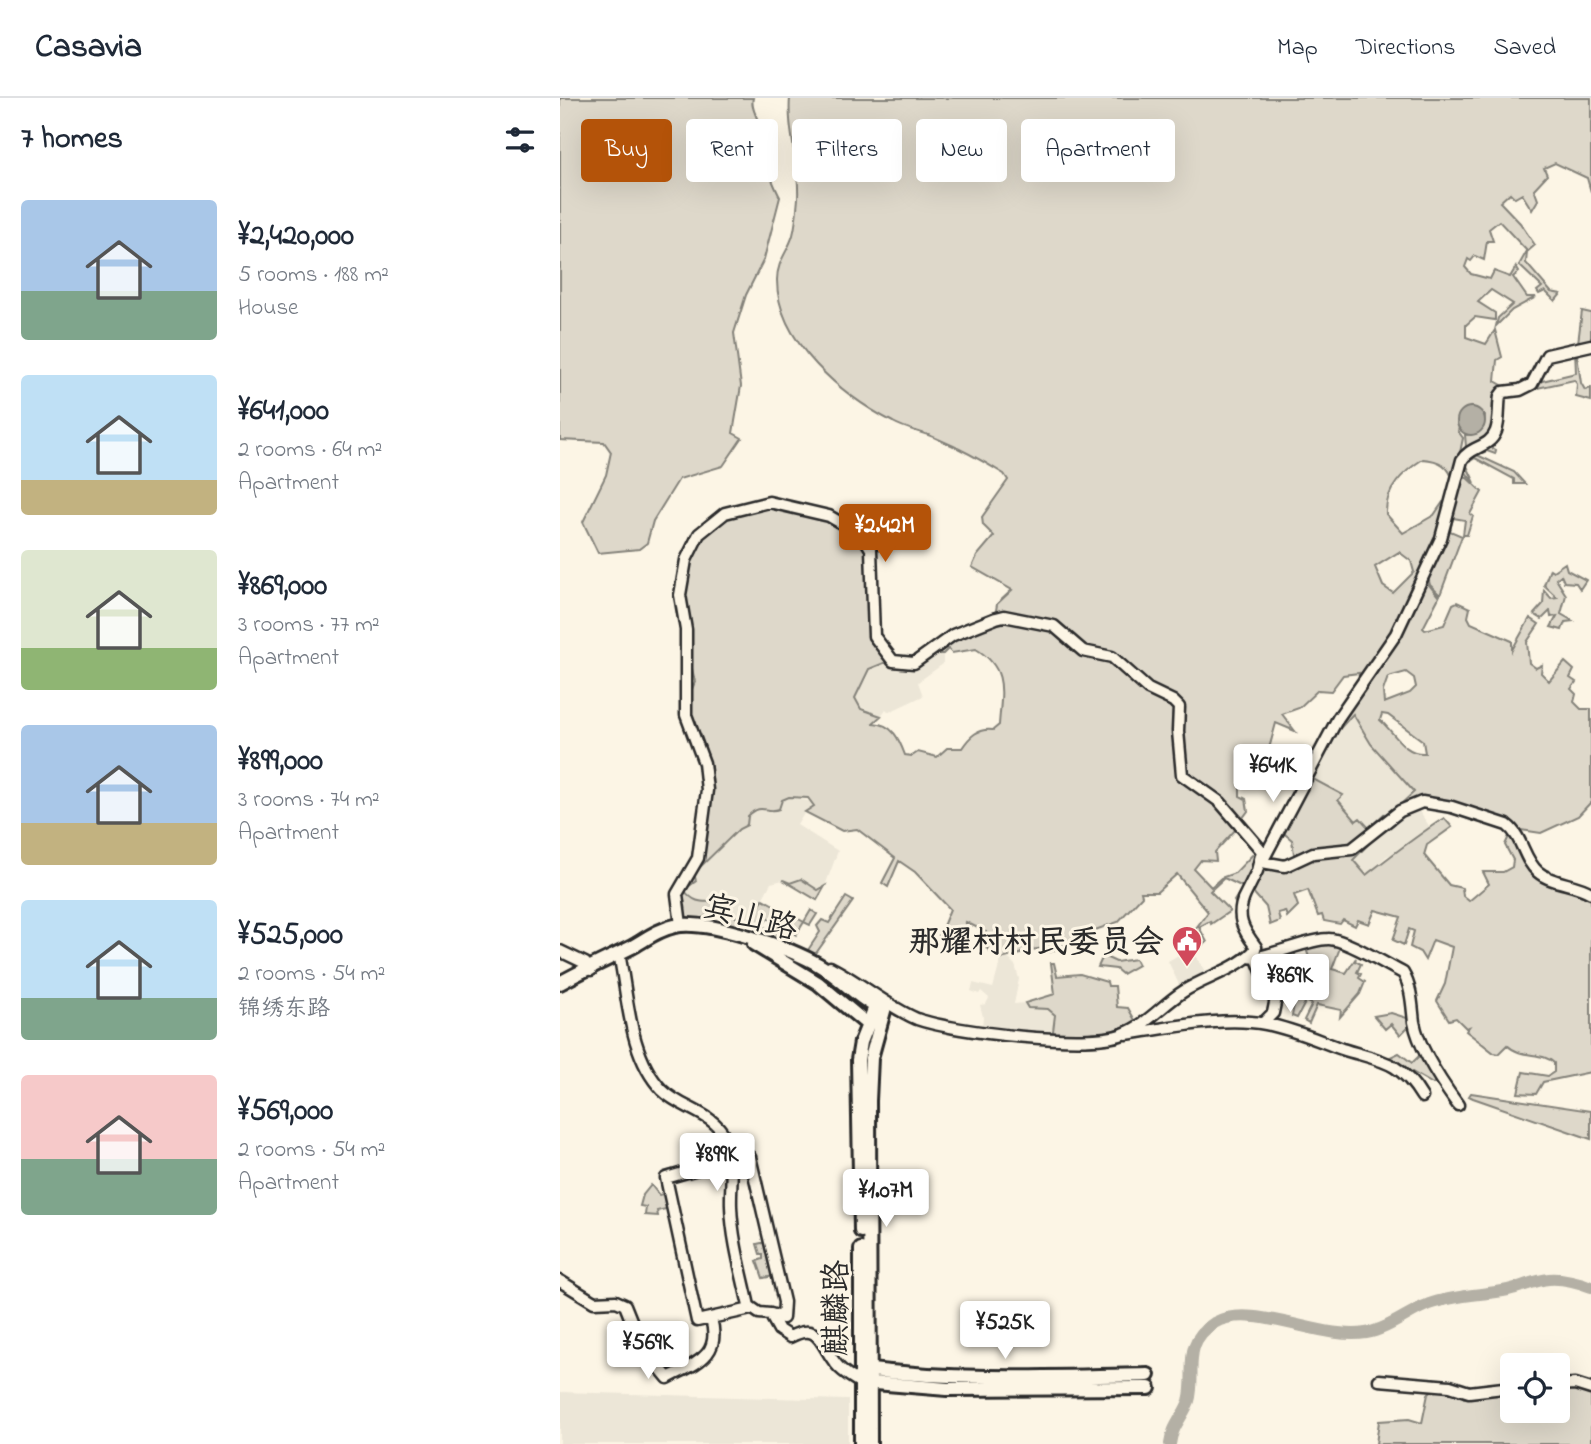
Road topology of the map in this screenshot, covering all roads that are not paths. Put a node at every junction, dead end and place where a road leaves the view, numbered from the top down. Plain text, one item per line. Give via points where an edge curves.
1 (1591, 345) edge
2 (1262, 862) junction
3 (1591, 893) edge
4 (1243, 899) junction
5 (681, 925) junction
6 (560, 951) edge
7 (619, 955) junction
8 (1252, 958) junction
9 (819, 965) junction
10 (590, 969) junction
11 (560, 984) edge
12 (879, 1009) junction
13 (1263, 1023) junction
14 (867, 1024) junction
15 (1124, 1034) junction
16 (1422, 1097) dead end
17 (1458, 1105) dead end
18 (731, 1160) junction
19 (560, 1281) edge
20 (751, 1309) junction
21 (770, 1314) junction
22 (711, 1319) junction
23 (865, 1376) junction
24 (1379, 1380) dead end
25 (1148, 1382) dead end
26 (1570, 1384) edge
27 (1500, 1388) edge
28 (1591, 1389) edge
29 (861, 1444) edge
30 (870, 1444) edge

1 - 2 street via 1547,355 1532,384 1500,396 1494,436 1462,460 1441,538 1396,634 1332,727
2 - 3 street via 1285,866 1313,853 1347,851 1400,811 1428,802 1507,825 1542,875
2 - 4 street
4 - 5 street via 1262,851 1220,802 1182,775 1180,715 1173,701 1155,694 1112,657 1073,645 1054,626 1004,617 953,635 914,663 893,662 874,636 872,553 867,542 829,516 769,502 713,520 699,534 686,560 680,595 686,639 685,709 704,763 707,790 698,858 677,894
4 - 8 street via 1242,927 1256,947
5 - 7 main road, 宾山路 via 661,930
5 - 9 main road, 宾山路 via 770,944
6 - 10 street
7 - 10 main road, 宾山路
7 - 14 main road, 宾山路 via 675,929 720,933 786,961
7 - 18 street via 637,1049 662,1089 721,1129
8 - 13 street via 1277,993 1273,1013
8 - 15 street via 1172,998 1156,1015
8 - 17 street via 1331,939 1404,973 1421,1038 1439,1081
9 - 12 main road, 宾山路
9 - 15 street via 932,1023 1057,1040
10 - 11 main road, 宾山路
12 - 14 main road, 麒麟路
12 - 23 main road, 麒麟路 via 869,1101
13 - 15 street
13 - 16 street via 1395,1065 1409,1076
14 - 23 main road, 麒麟路 via 858,1060
18 - 20 street via 732,1218
18 - 21 street via 748,1155 752,1163 783,1302 782,1318
18 - 22 street via 666,1178 697,1321
19 - 22 street via 594,1302 625,1305 640,1345 668,1378 695,1364 712,1348 716,1336
20 - 21 street
20 - 22 street
21 - 23 street via 784,1335 804,1330 816,1335 841,1370
23 - 25 main road via 988,1389
23 - 29 main road, 麒麟路
23 - 30 main road, 麒麟路
24 - 27 street via 1469,1392
26 - 28 street

